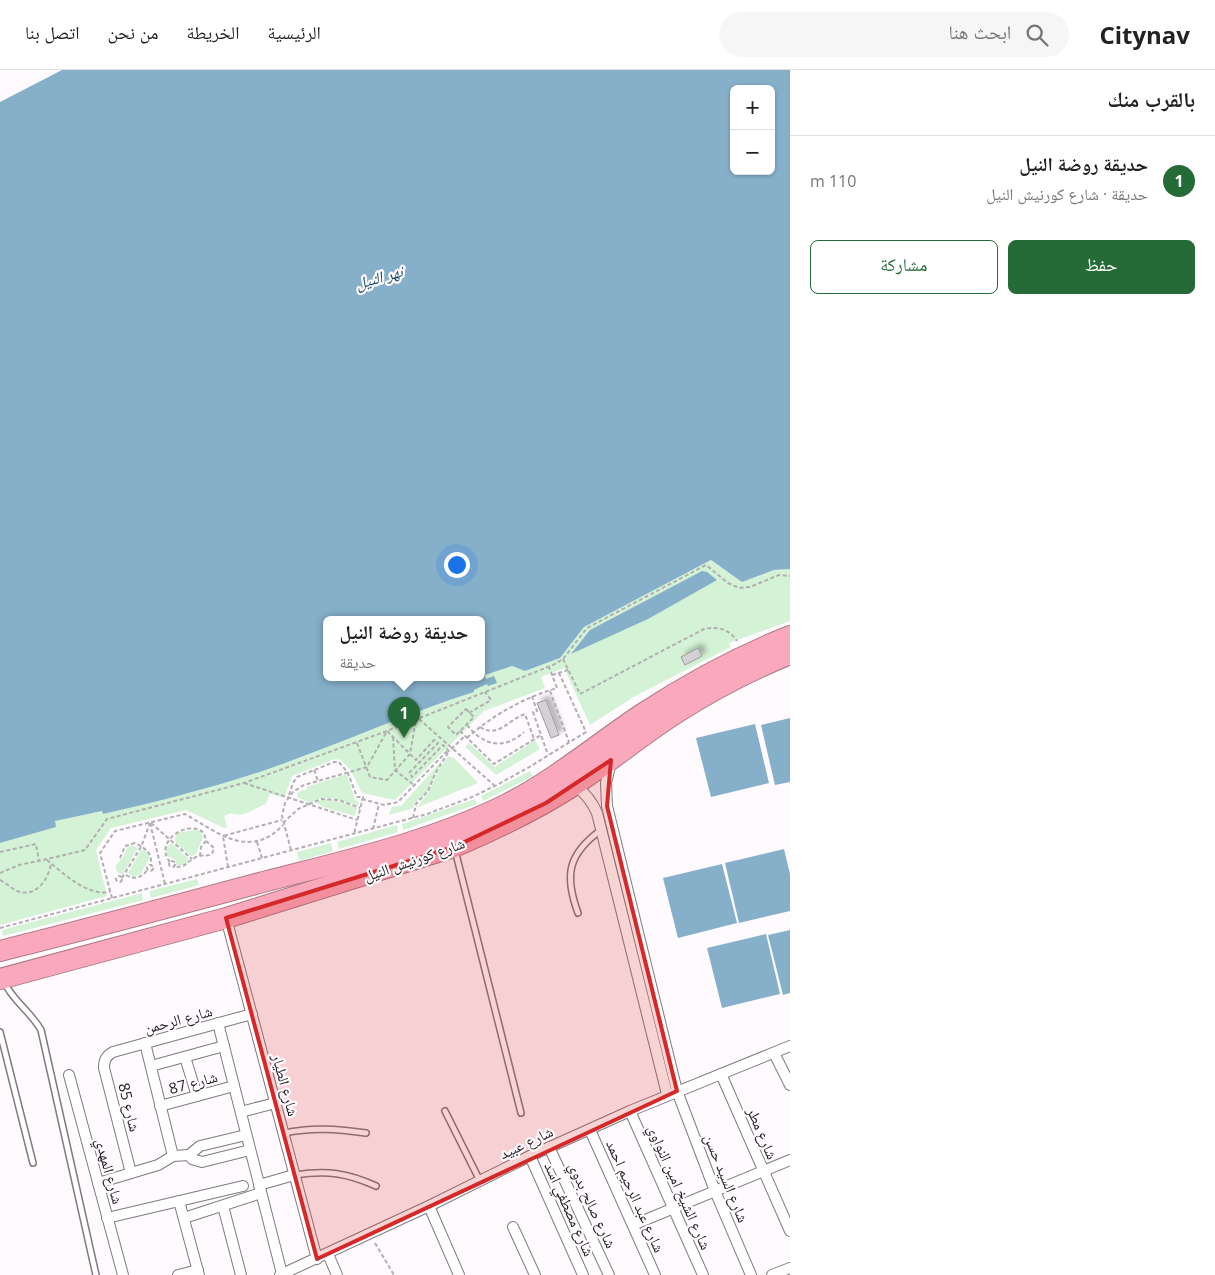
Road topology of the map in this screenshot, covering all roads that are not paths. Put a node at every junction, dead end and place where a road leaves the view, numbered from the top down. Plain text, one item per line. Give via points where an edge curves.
1 (790, 636) edge
2 (790, 654) edge
3 (611, 760) junction
4 (575, 785) junction
5 (601, 830) junction
6 (454, 847) junction
7 (578, 913) dead end
8 (226, 918) junction
9 (53, 938) junction
10 (0, 951) edge
11 (0, 956) edge
12 (57, 962) junction
13 (1, 979) edge
14 (252, 1014) junction
15 (218, 1023) junction
16 (0, 1032) edge
17 (145, 1043) junction
18 (224, 1046) junction
19 (790, 1046) edge
20 (113, 1052) joint
21 (774, 1053) junction
22 (185, 1057) junction
23 (151, 1066) junction
24 (721, 1074) junction
25 (69, 1075) dead end
26 (234, 1086) junction
27 (790, 1086) edge
28 (672, 1093) junction
29 (197, 1096) junction
30 (275, 1103) junction
31 (160, 1106) junction
32 (444, 1111) dead end
33 (630, 1111) junction
34 (241, 1112) junction
35 (521, 1113) dead end
36 (590, 1130) junction
37 (283, 1133) junction
38 (366, 1133) dead end
39 (246, 1134) junction
40 (549, 1147) junction
41 (250, 1150) junction
42 (189, 1155) junction
43 (173, 1156) junction
44 (530, 1156) junction
45 (790, 1160) edge
46 (33, 1164) dead end
47 (763, 1172) junction
48 (131, 1173) junction
49 (294, 1175) junction
50 (480, 1181) junction
51 (98, 1183) junction
52 (243, 1186) dead end
53 (376, 1186) dead end
54 (260, 1189) junction
55 (714, 1191) junction
56 (179, 1201) junction
57 (223, 1206) junction
58 (429, 1206) junction
59 (673, 1208) junction
60 (107, 1218) junction
61 (184, 1218) junction
62 (633, 1226) junction
63 (513, 1227) dead end
64 (790, 1231) edge
65 (328, 1254) junction
66 (317, 1259) junction
67 (790, 1268) edge
68 (199, 1272) edge
69 (96, 1275) edge
70 (123, 1275) edge
71 (178, 1275) edge
72 (241, 1275) edge
73 (281, 1275) edge
74 (337, 1275) edge
75 (459, 1275) edge
76 (535, 1275) edge
77 (583, 1275) edge
78 (609, 1275) edge
79 (655, 1275) edge
80 (703, 1275) edge
81 (750, 1275) edge
82 (772, 1275) edge

1 - 9 highway, شارع كورنيش النيل via 714,670 640,716 542,784 475,819 351,860
2 - 3 highway, شارع كورنيش النيل via 707,694
3 - 4 highway, شارع كورنيش النيل
3 - 28 street via 606,783 607,806
4 - 5 street via 592,802
4 - 6 highway, شارع كورنيش النيل via 516,819
5 - 7 lane via 586,841 575,857 570,876 571,894
5 - 28 street
6 - 8 highway, شارع كورنيش النيل
6 - 35 lane
8 - 12 highway, شارع كورنيش النيل
8 - 14 street, شارع الطيار
9 - 10 highway, شارع كورنيش النيل
9 - 12 highway via 46,949 51,960
11 - 13 highway via 5,967
12 - 13 highway, شارع كورنيش النيل
13 - 69 lane via 41,1030
14 - 15 street, شارع الرحمن
14 - 30 street, شارع الطيار
15 - 17 street, شارع الرحمن
15 - 18 street
16 - 46 lane
17 - 20 street, شارع الرحمن
17 - 23 street
18 - 22 street
18 - 26 street
19 - 21 street, شارع عبيد
20 - 48 street, شارع 85 via 104,1061 104,1068
21 - 24 street, شارع عبيد
21 - 27 street
22 - 23 street
22 - 29 street
23 - 31 street
24 - 28 street, شارع عبيد
24 - 47 street, شارع مطر
25 - 51 street, شارع المهدي
26 - 29 street, شارع 87
26 - 34 street
28 - 33 street, شارع عبيد
28 - 55 street, شارع السيد حسن
29 - 31 street, شارع 87
30 - 34 street
30 - 37 street, شارع الطيار
31 - 43 street
32 - 50 lane
33 - 36 street, شارع عبيد
33 - 59 street, شارع الشيخ امين النواوي
34 - 39 street
36 - 40 street, شارع عبيد
36 - 62 street, شارع عبد الرحيم احمد
37 - 38 lane via 324,1128
37 - 49 street, شارع الطيار
39 - 41 street
39 - 42 street via 200,1146
40 - 44 street, شارع عبيد
40 - 78 street, شارع صالح بدوي
41 - 42 street via 202,1162
41 - 54 street
42 - 43 street
43 - 48 street
44 - 50 street, شارع عبيد
44 - 77 street, شارع مصطفي اسد
45 - 47 street
47 - 55 street
47 - 64 street, شارع مطر
48 - 51 street
49 - 53 lane via 336,1172
49 - 54 street
49 - 66 street, شارع الطيار
50 - 58 street, شارع عبيد
51 - 60 street, شارع المهدي
52 - 56 street
54 - 57 street
54 - 73 street
55 - 59 street
55 - 81 street, شارع السيد حسن
56 - 60 street
56 - 61 street
57 - 61 street
57 - 72 street
58 - 65 street, شارع عبيد
58 - 75 street
59 - 62 street
59 - 80 street, شارع الشيخ امين النواوي
60 - 70 street, شارع المهدي
61 - 68 street
62 - 79 street, شارع عبد الرحيم احمد
63 - 76 street
65 - 66 street, شارع عبيد
65 - 74 street
66 - 73 street, شارع عبيد
67 - 82 street
68 - 71 street

